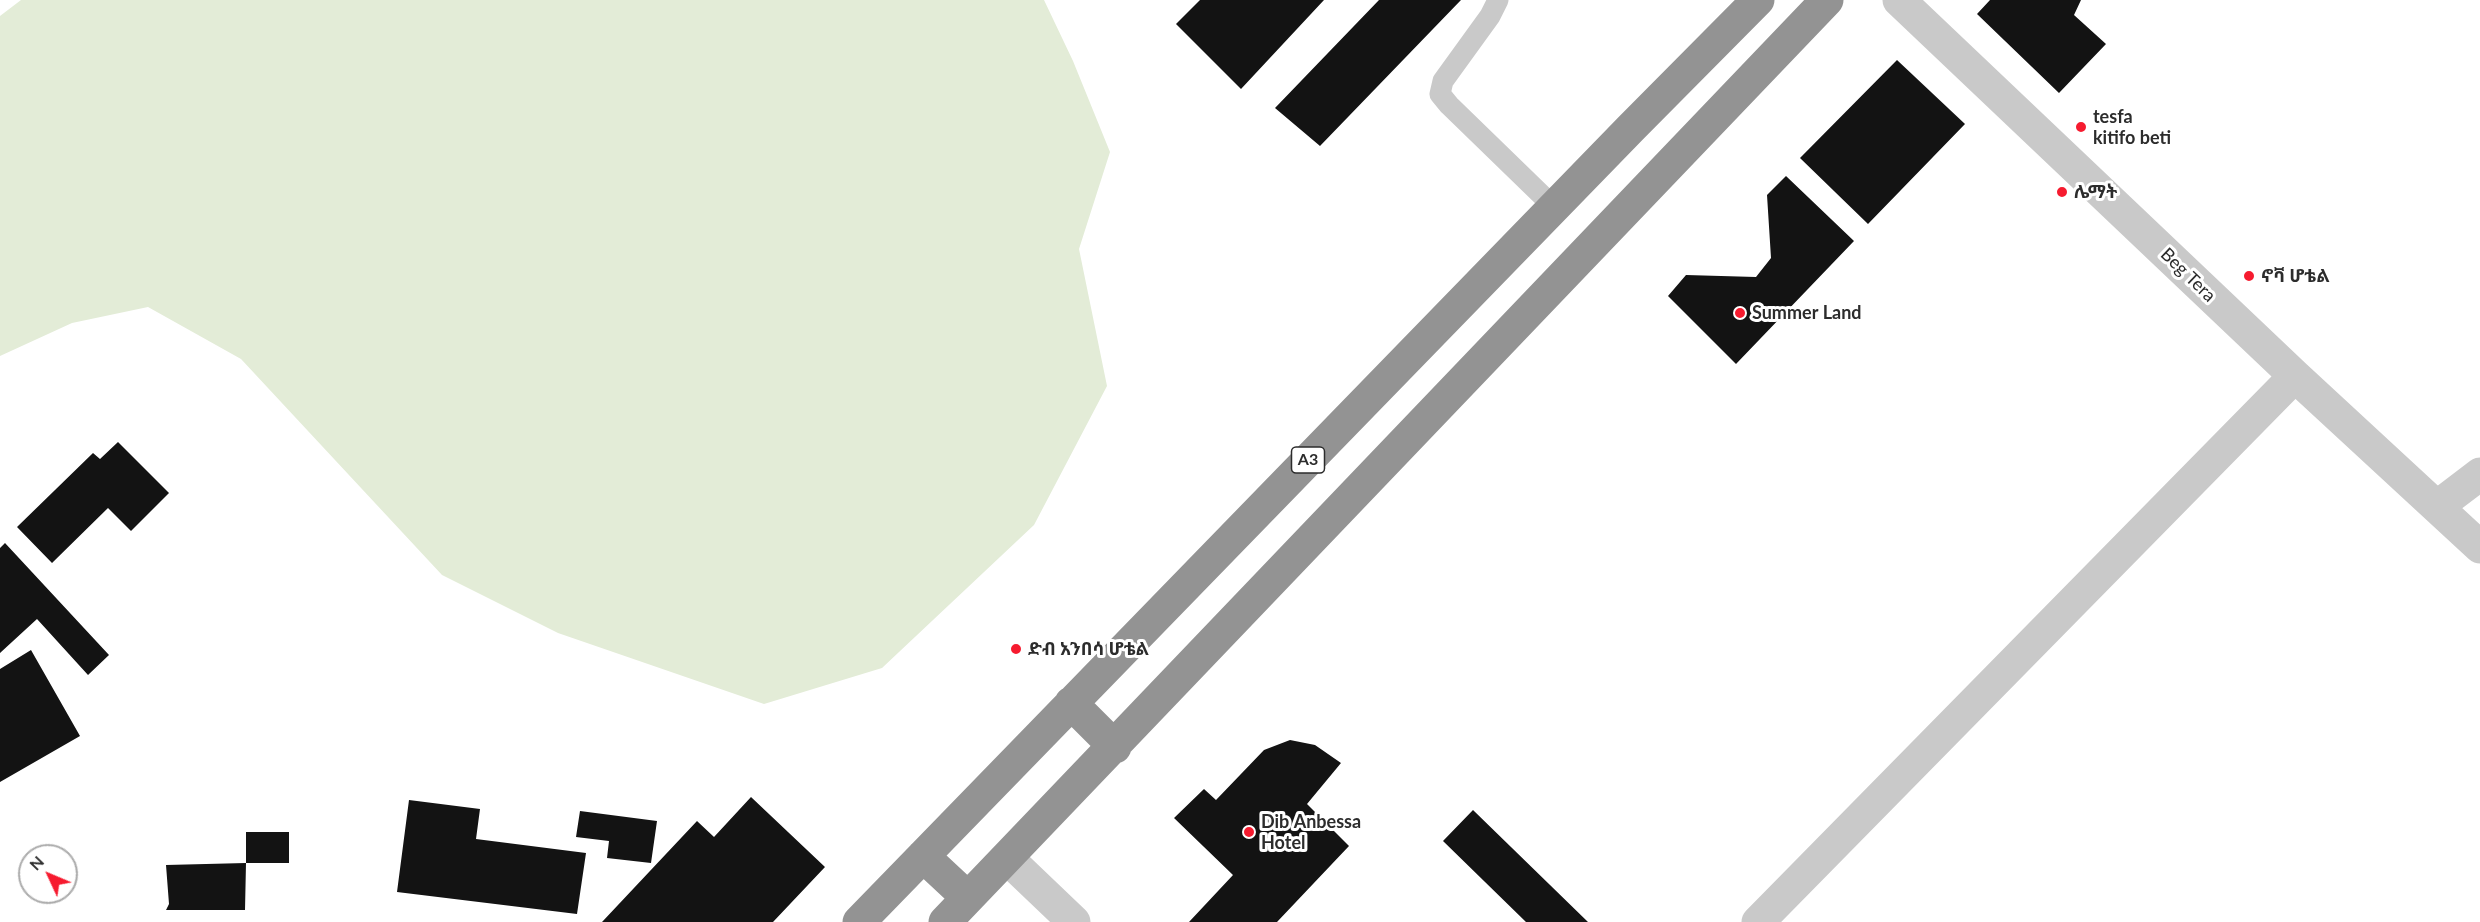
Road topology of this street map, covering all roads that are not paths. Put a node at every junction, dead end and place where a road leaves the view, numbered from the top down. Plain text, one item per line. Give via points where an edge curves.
1 (1498, 0) edge
2 (1758, 0) edge
3 (1827, 0) edge
4 (1899, 0) edge
5 (1554, 207) junction
6 (2295, 376) junction
7 (2480, 474) edge
8 (2438, 506) junction
9 (2480, 547) edge
10 (1071, 703) junction
11 (1115, 747) junction
12 (922, 856) junction
13 (1007, 858) junction
14 (968, 898) junction
15 (860, 922) edge
16 (945, 922) edge
17 (1074, 922) edge
18 (1758, 922) edge

1 - 5 lane via 1443,81 1440,94
2 - 5 highway, A3
3 - 11 highway
4 - 6 street, Beg Tera
5 - 10 highway, A3
6 - 8 street, Beg Tera
6 - 18 street
7 - 8 street
8 - 9 street, Beg Tera
10 - 11 highway
10 - 12 highway, A3
11 - 13 highway
12 - 14 highway
12 - 15 highway, A3
13 - 14 highway
13 - 17 street
14 - 16 highway

